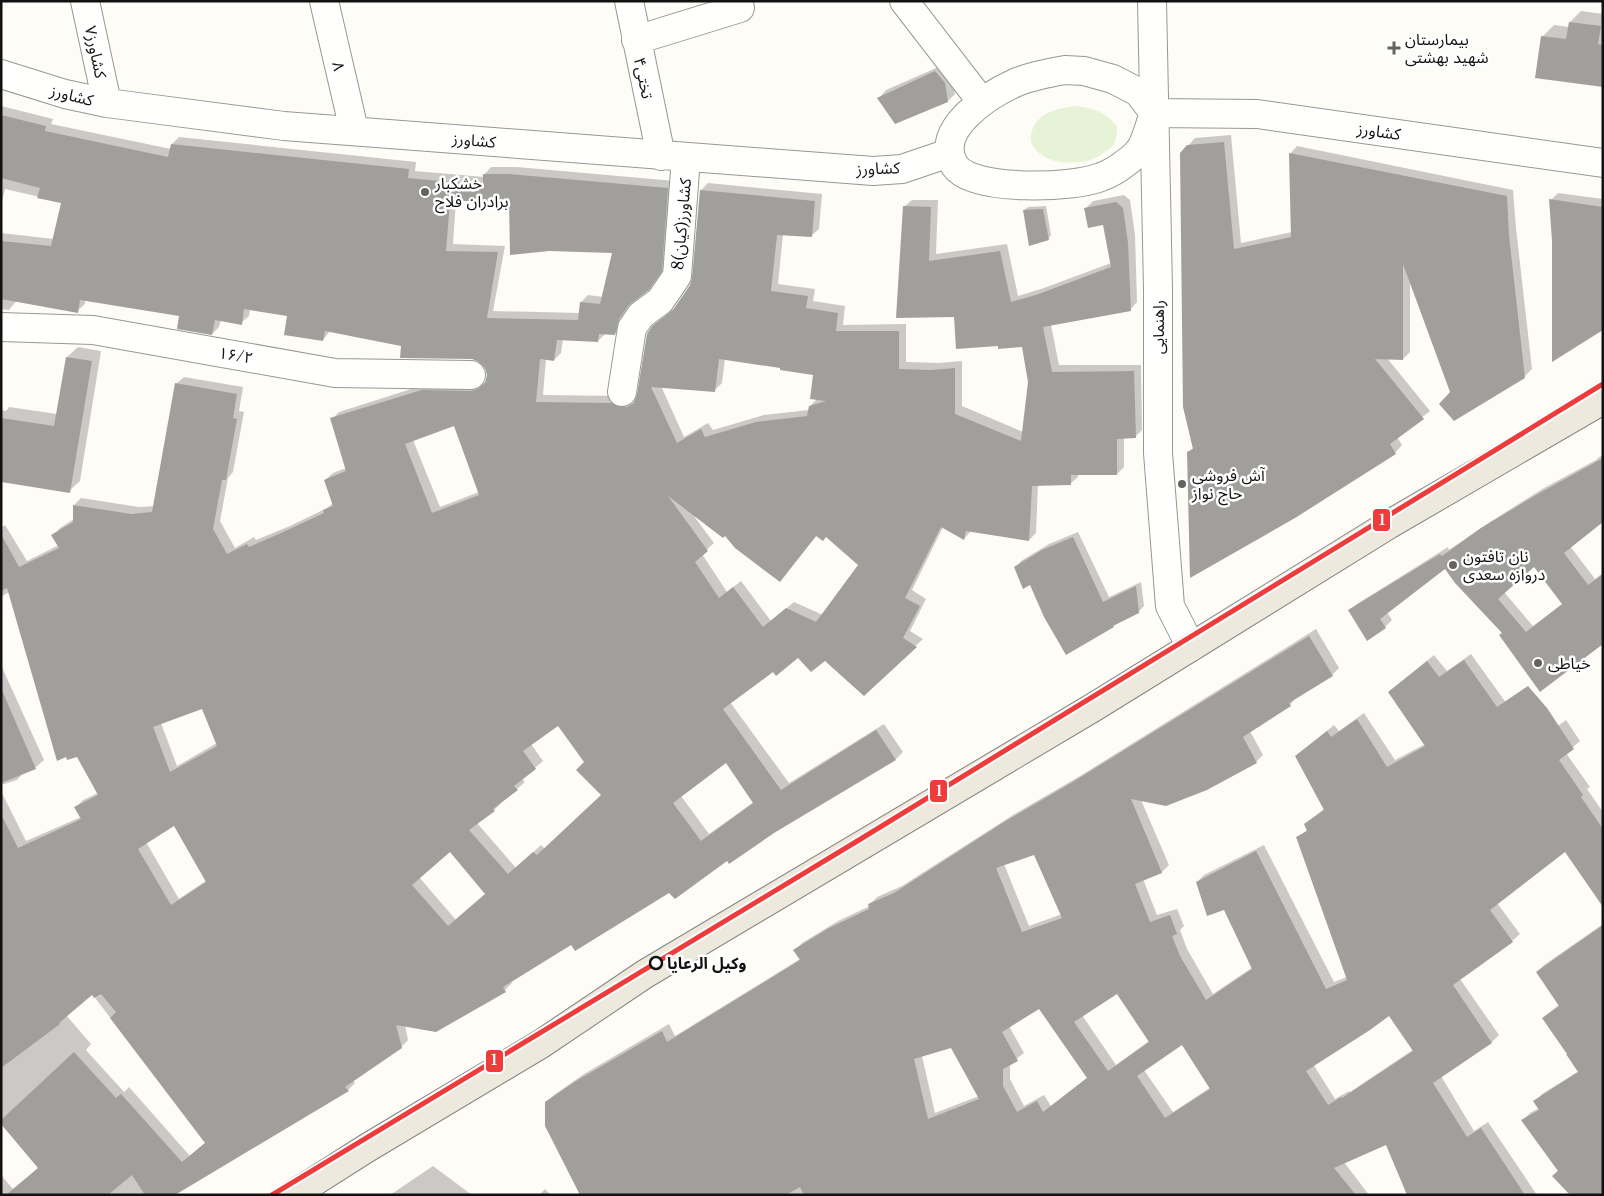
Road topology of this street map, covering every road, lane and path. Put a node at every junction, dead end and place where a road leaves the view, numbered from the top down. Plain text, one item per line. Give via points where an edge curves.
1 (85, 1) edge
2 (324, 1) edge
3 (629, 1) edge
4 (904, 1) edge
5 (1152, 1) edge
6 (740, 8) dead end
7 (636, 40) junction
8 (1, 74) edge
9 (982, 102) junction
10 (107, 103) junction
11 (1154, 113) junction
12 (354, 130) junction
13 (950, 153) junction
14 (674, 156) junction
15 (1603, 163) edge
16 (1, 327) edge
17 (471, 375) dead end
18 (622, 392) dead end
19 (1603, 400) edge
20 (1191, 647) junction
21 (293, 1195) edge

1 - 10 street, ۷کشاورز
2 - 12 street, ۸
3 - 7 street, تختی۴
4 - 9 street
5 - 11 street, راهنمایی
6 - 7 street
7 - 14 street, تختی۴
8 - 10 street, کشاورز
9 - 11 street via 1017,82 1065,70 1113,79 1138,92
9 - 13 street via 963,119 951,136
10 - 12 street, کشاورز via 284,126
11 - 13 street via 1140,149 1124,165 1100,178 1071,184 993,184 970,177 956,167
11 - 15 street, کشاورز via 1257,114
11 - 20 street, راهنمایی via 1158,453 1170,606
12 - 14 street, کشاورز
13 - 14 street, کشاورز via 902,169 873,171
14 - 18 street, 8کشاورز(کیان) via 677,276 660,301 641,315 632,328
16 - 17 street, ۱۶/۲ via 93,330 335,373
19 - 20 main road via 1388,525
20 - 21 main road via 645,974 542,1044

